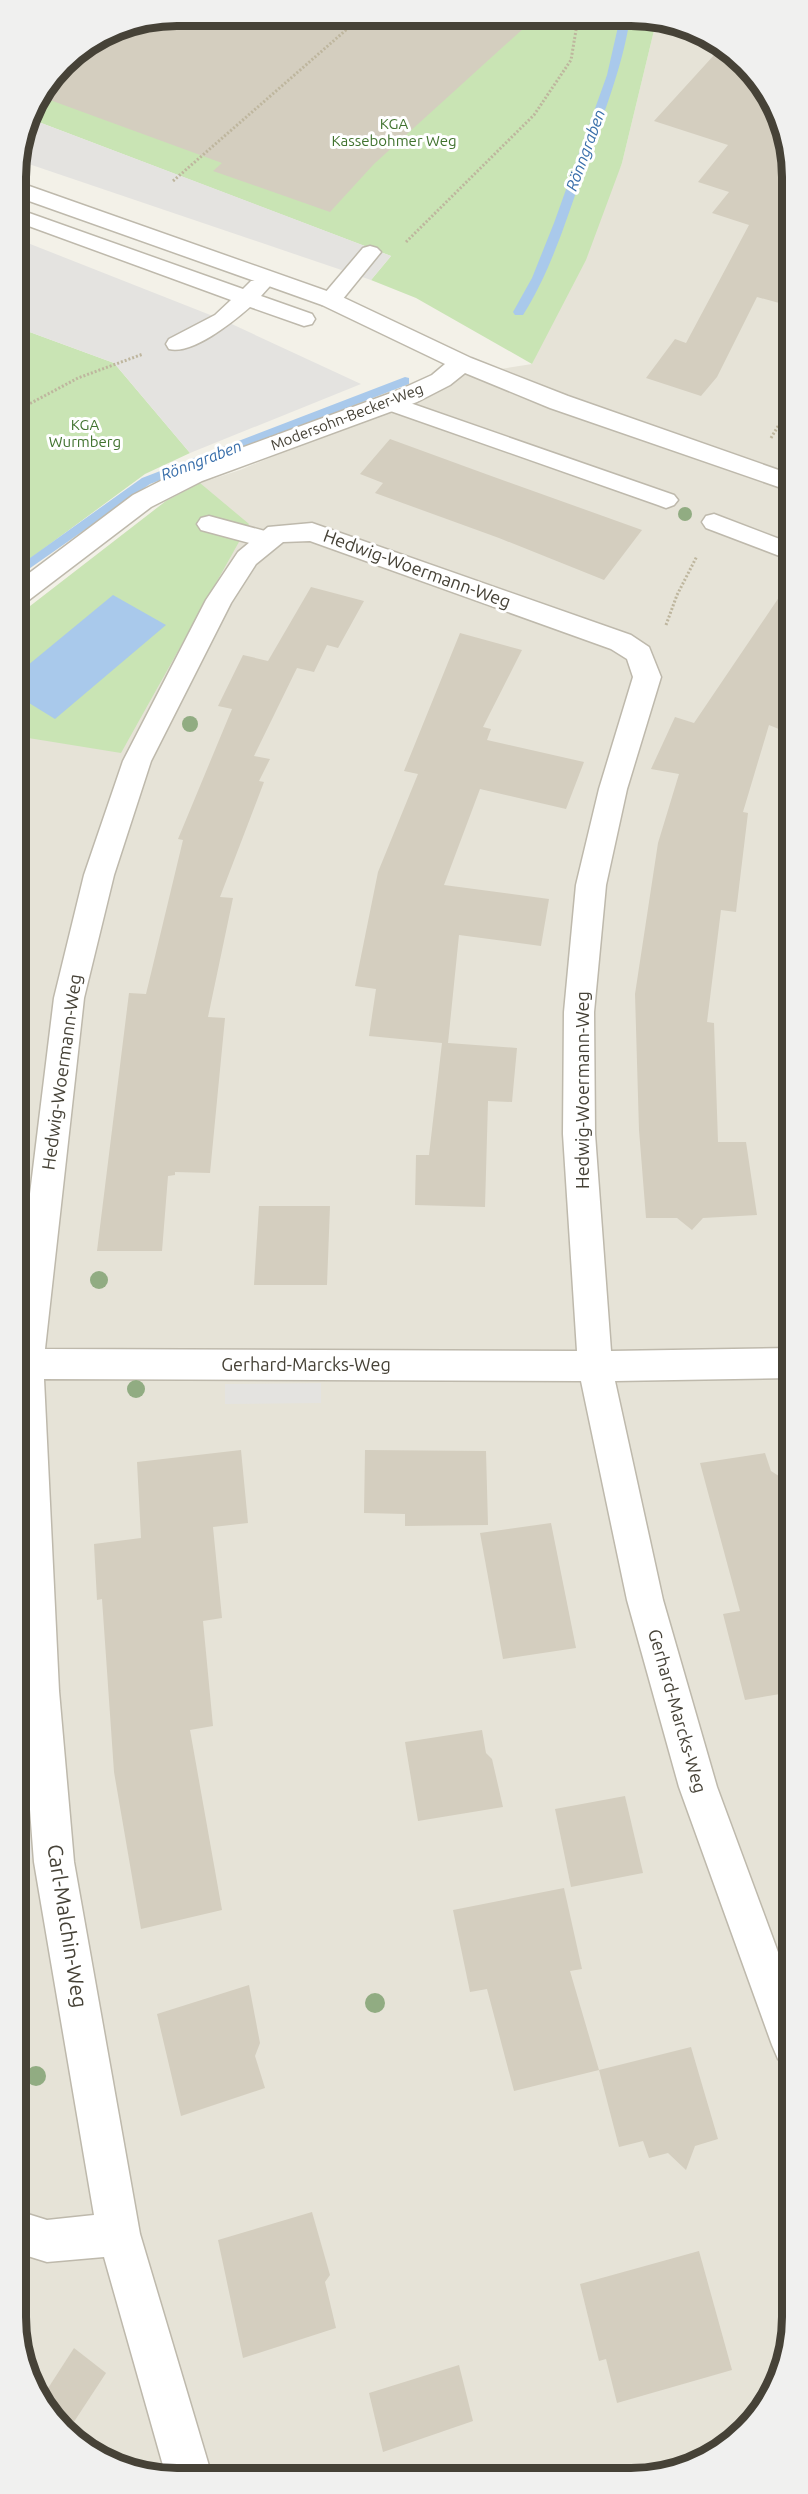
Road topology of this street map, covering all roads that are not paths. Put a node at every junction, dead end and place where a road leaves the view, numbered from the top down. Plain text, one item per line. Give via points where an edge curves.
1 (26, 192) edge
2 (26, 218) edge
3 (370, 252) road end
4 (268, 278) junction
5 (246, 298) junction
6 (330, 300) junction
7 (304, 319) dead end
8 (177, 344) road end
9 (462, 363) junction
10 (390, 403) junction
11 (782, 480) edge
12 (666, 500) dead end
13 (714, 522) road end
14 (209, 524) dead end
15 (268, 540) junction
16 (782, 549) edge
17 (26, 589) edge
18 (26, 1326) edge
19 (782, 1363) edge
20 (26, 1364) edge
21 (595, 1366) junction
22 (26, 1599) edge
23 (28, 1693) edge
24 (782, 2018) edge
25 (26, 2234) edge
26 (119, 2234) junction
27 (187, 2468) edge

1 - 4 street
2 - 5 lane
3 - 6 lane
4 - 5 lane
4 - 6 street
5 - 7 lane
5 - 8 lane via 223,320
6 - 9 street
9 - 10 street, Modersohn-Becker-Weg via 441,380
9 - 11 street via 559,402
10 - 12 lane
10 - 17 street, Modersohn-Becker-Weg via 193,475 142,501
13 - 16 lane
14 - 15 lane
15 - 18 street, Hedwig-Woermann-Weg via 247,558 219,600 137,761 99,875 69,998
15 - 21 street, Hedwig-Woermann-Weg via 277,533 312,532 621,642 639,654 647,677 613,789 591,885 579,1012 579,1134
19 - 21 street, Gerhard-Marcks-Weg
20 - 21 street, Gerhard-Marcks-Weg
21 - 24 street, Gerhard-Marcks-Weg via 645,1600 698,1787
22 - 23 street, Carl-Malchin-Weg
23 - 26 street, Carl-Malchin-Weg
25 - 26 street via 47,2241
26 - 27 street, Carl-Malchin-Weg

